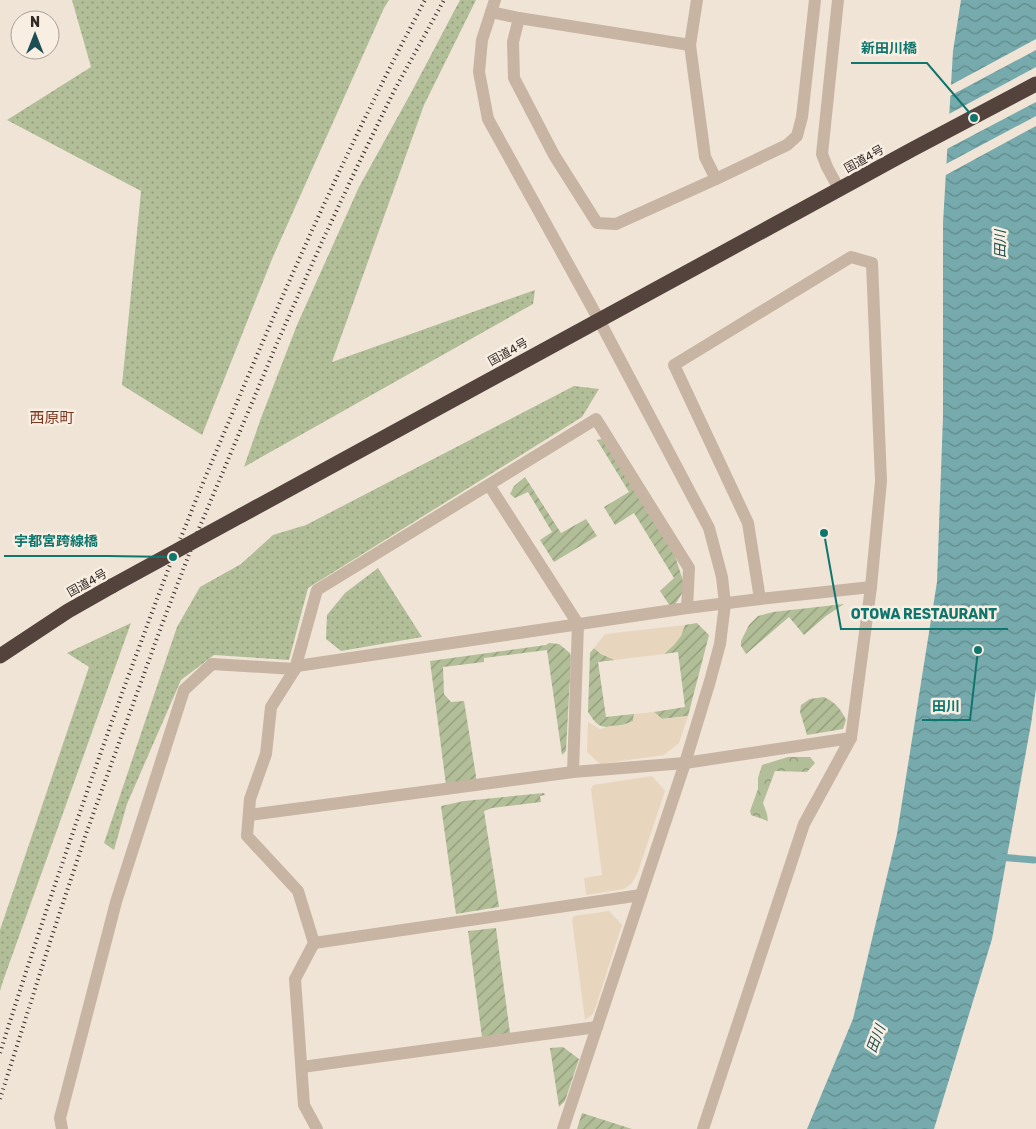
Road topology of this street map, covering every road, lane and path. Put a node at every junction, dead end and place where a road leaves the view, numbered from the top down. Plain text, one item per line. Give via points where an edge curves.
1 (697, 0) edge
2 (816, 0) edge
3 (838, 0) edge
4 (493, 6) edge
5 (519, 18) junction
6 (690, 44) junction
7 (807, 73) junction
8 (830, 76) junction
9 (1036, 84) edge
10 (716, 179) junction
11 (839, 190) junction
12 (599, 320) junction
13 (488, 485) junction
14 (871, 587) junction
15 (760, 599) junction
16 (724, 604) junction
17 (687, 608) junction
18 (578, 624) junction
19 (0, 656) edge
20 (295, 669) junction
21 (850, 738) junction
22 (685, 763) junction
23 (573, 772) junction
24 (249, 815) junction
25 (641, 895) junction
26 (314, 943) junction
27 (597, 1028) junction
28 (302, 1067) junction
29 (62, 1129) edge
30 (317, 1129) edge
31 (563, 1129) edge
32 (703, 1129) edge

1 - 6 street
2 - 7 street
3 - 8 street
4 - 5 street
4 - 12 street via 482,40 479,72 488,118
5 - 6 street
5 - 10 street via 513,42 514,78 554,155 597,223 616,224
6 - 10 street via 706,157
7 - 8 street
7 - 10 street via 797,136 787,145
8 - 11 street via 822,154
9 - 11 highway, 国道4号
11 - 12 highway, 国道4号
12 - 16 street via 709,528 722,577
12 - 19 highway, 国道4号, bridge via 112,586
13 - 17 street via 596,419 689,568
13 - 18 street
13 - 20 street via 317,590
14 - 15 street
14 - 15 street via 882,481 872,263 851,257 674,365 748,523
14 - 21 street
15 - 16 street
16 - 17 street
16 - 22 street via 720,644
17 - 18 street
18 - 20 street via 297,666
18 - 23 street
20 - 24 street via 271,707 266,754 250,799
20 - 29 street via 212,664 184,690 116,902 60,1118
21 - 22 street
21 - 32 street via 804,824
22 - 23 street
22 - 25 street
23 - 24 street
24 - 26 street via 248,836 298,891
25 - 26 street
25 - 27 street
26 - 28 street via 295,979
27 - 28 street
27 - 31 street
28 - 30 street via 304,1104

